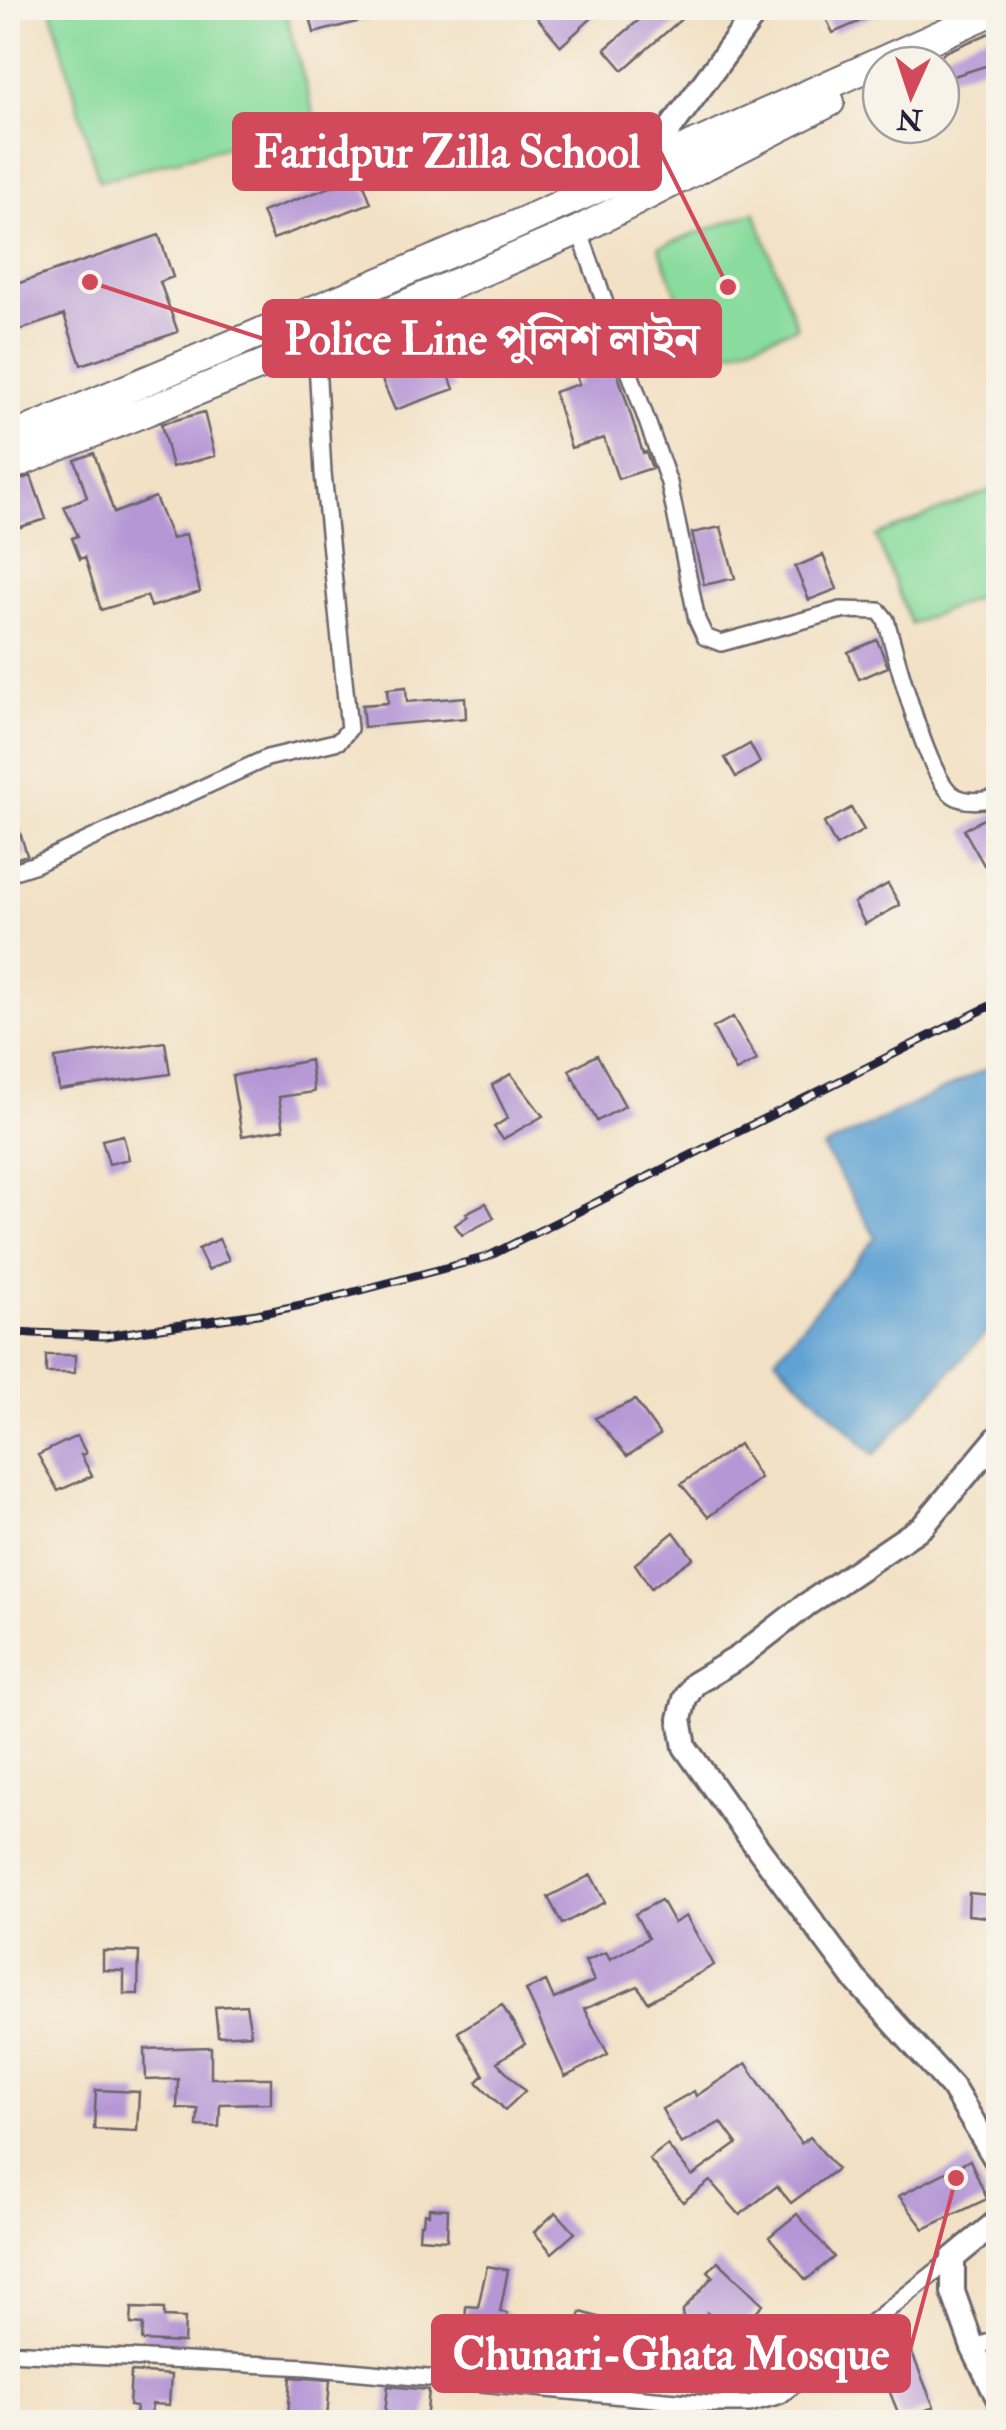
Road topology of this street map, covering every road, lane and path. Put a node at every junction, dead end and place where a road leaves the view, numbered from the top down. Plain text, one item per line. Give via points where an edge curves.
1 (760, 8) edge
2 (998, 8) edge
3 (998, 27) edge
4 (955, 45) edge
5 (861, 88) edge
6 (642, 167) junction
7 (579, 230) junction
8 (316, 343) junction
9 (8, 439) edge
10 (8, 467) edge
11 (998, 798) edge
12 (8, 873) edge
13 (998, 1437) edge
14 (998, 2163) edge
15 (998, 2221) edge
16 (953, 2258) junction
17 (998, 2338) edge
18 (974, 2348) junction
19 (8, 2352) edge
20 (998, 2398) edge

1 - 6 street
2 - 6 highway
3 - 4 highway
5 - 7 highway
6 - 9 highway
7 - 8 highway
7 - 11 street via 668,484 706,637 721,643 841,610 880,611 945,788 957,798
8 - 10 highway
8 - 12 street via 349,729 339,741 267,758
13 - 14 street via 923,1526 694,1684 680,1719 686,1746 726,1805 854,1978 952,2087
15 - 16 street
16 - 18 street via 953,2292
16 - 19 street via 781,2395 750,2404 307,2367
17 - 18 street
18 - 20 street

